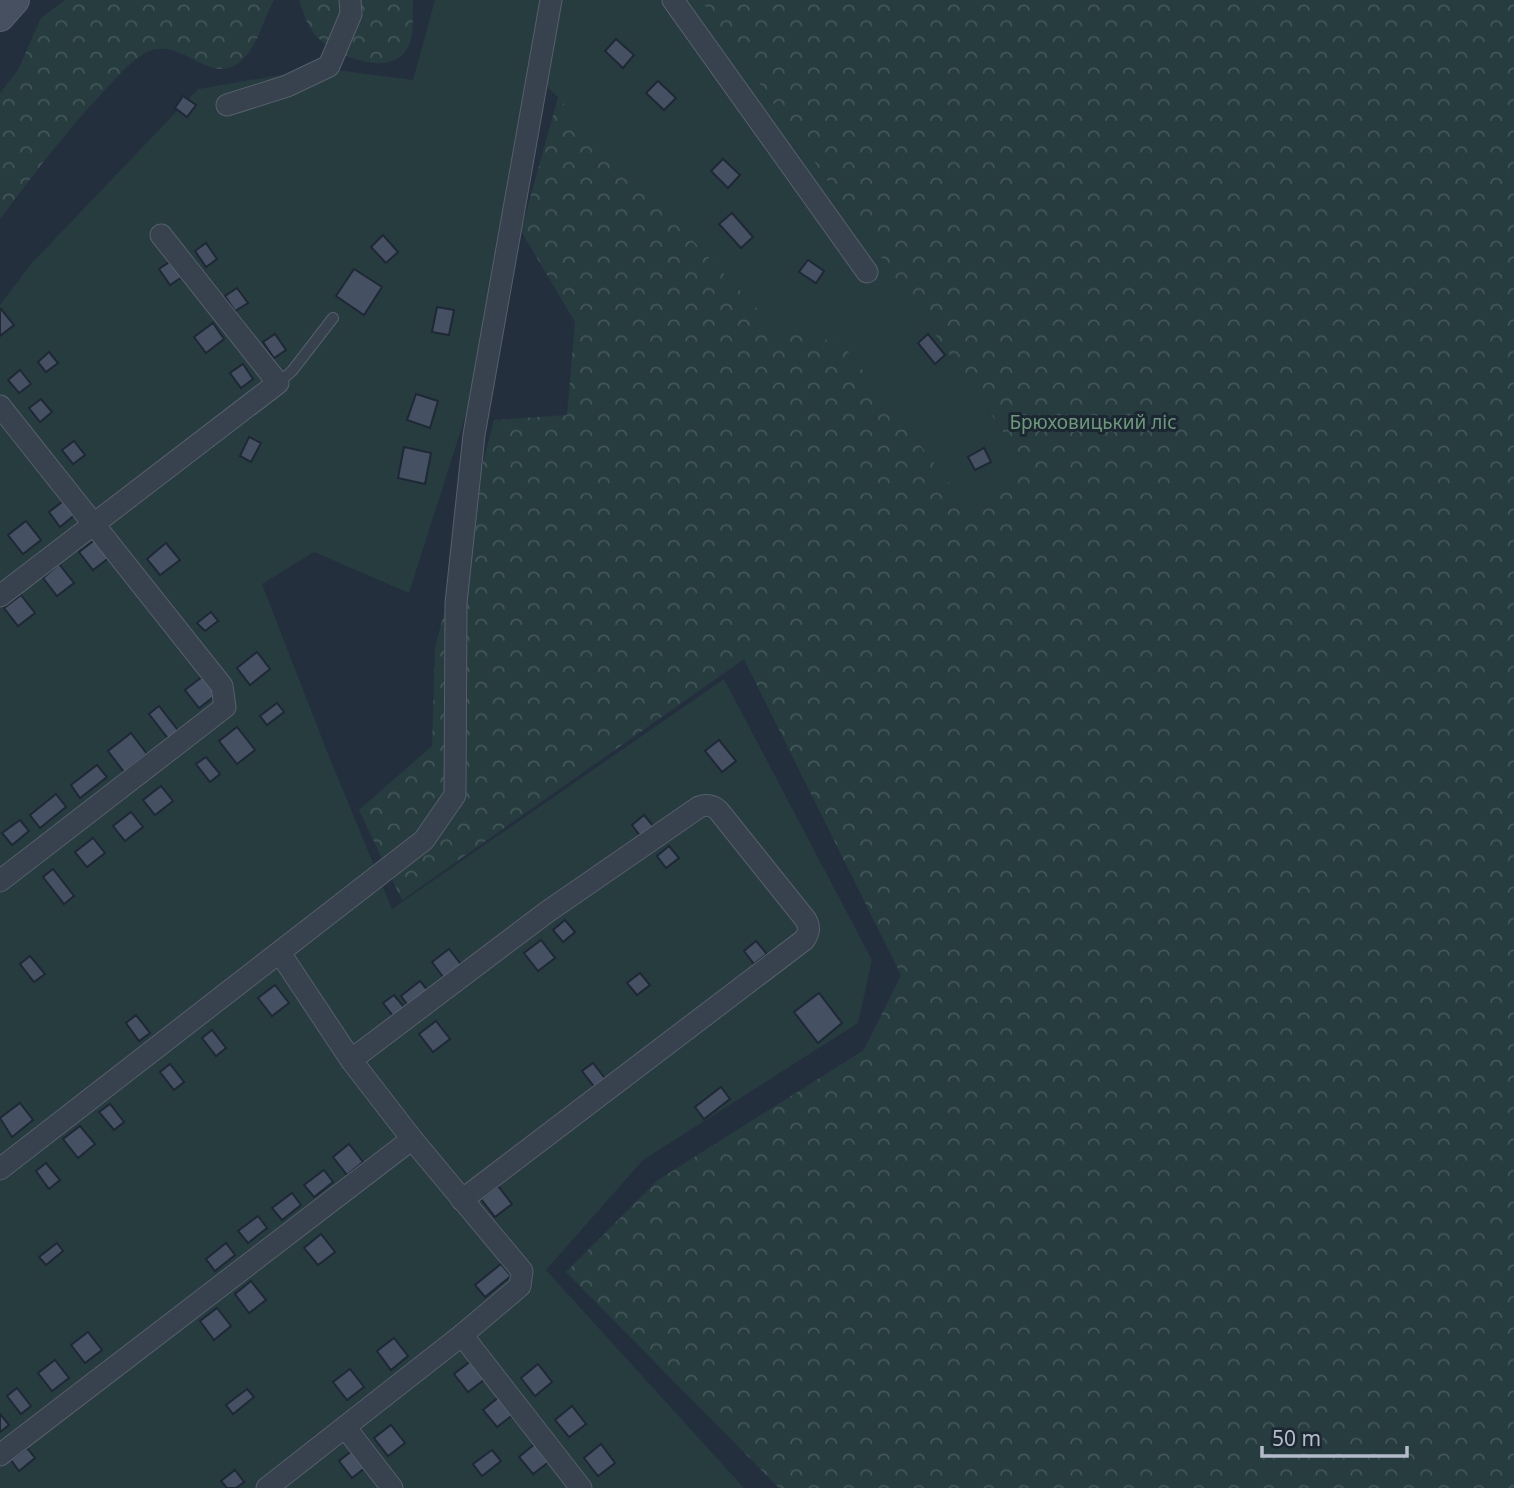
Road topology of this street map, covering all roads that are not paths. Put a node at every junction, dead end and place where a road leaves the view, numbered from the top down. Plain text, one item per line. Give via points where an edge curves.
1 (15, 0) edge
2 (350, 0) edge
3 (551, 0) edge
4 (673, 0) edge
5 (0, 17) edge
6 (228, 105) dead end
7 (161, 235) dead end
8 (867, 272) dead end
9 (333, 318) dead end
10 (278, 383) junction
11 (0, 406) edge
12 (93, 525) junction
13 (0, 596) edge
14 (0, 881) edge
15 (280, 953) junction
16 (351, 1060) junction
17 (412, 1139) junction
18 (0, 1169) edge
19 (463, 1200) junction
20 (462, 1335) junction
21 (345, 1427) junction
22 (0, 1455) edge
23 (267, 1488) edge
24 (392, 1488) edge
25 (581, 1488) edge

1 - 5 street
2 - 6 street via 351,14 329,66 287,86
3 - 15 street via 474,435 456,603 455,794 424,840
4 - 8 street
7 - 10 street
9 - 10 lane
10 - 12 street
11 - 12 street
12 - 13 street
12 - 14 street via 222,686 225,708
15 - 16 street
15 - 18 street
16 - 17 street
16 - 19 street via 547,912 699,807 718,810 806,920 809,927 804,940
17 - 19 street
17 - 22 street
19 - 20 street via 522,1271 520,1286
20 - 21 street
20 - 25 street
21 - 23 street
21 - 24 street

